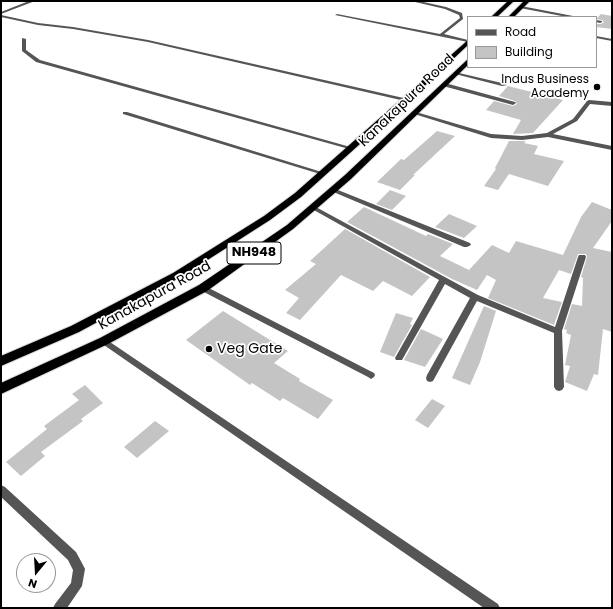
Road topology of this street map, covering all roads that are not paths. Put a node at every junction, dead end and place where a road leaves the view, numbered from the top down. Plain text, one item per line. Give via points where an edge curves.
1 (33, 1) edge
2 (413, 1) edge
3 (511, 1) edge
4 (527, 1) edge
5 (521, 7) junction
6 (1, 14) edge
7 (337, 15) dead end
8 (495, 16) edge
9 (512, 16) edge
10 (568, 16) edge
11 (441, 35) junction
12 (597, 37) edge
13 (24, 39) dead end
14 (612, 40) edge
15 (467, 41) edge
16 (467, 42) edge
17 (467, 62) edge
18 (457, 73) junction
19 (445, 85) junction
20 (504, 85) dead end
21 (405, 99) junction
22 (513, 103) dead end
23 (612, 104) edge
24 (125, 113) dead end
25 (414, 113) junction
26 (548, 135) junction
27 (351, 148) junction
28 (612, 148) edge
29 (322, 173) junction
30 (333, 190) junction
31 (314, 208) junction
32 (467, 245) dead end
33 (582, 257) dead end
34 (443, 280) junction
35 (203, 288) junction
36 (475, 297) junction
37 (558, 331) junction
38 (104, 341) junction
39 (399, 358) dead end
40 (1, 361) edge
41 (371, 375) dead end
42 (430, 378) dead end
43 (559, 387) dead end
44 (1, 389) edge
45 (1, 490) edge
46 (59, 608) edge
47 (494, 608) edge

1 - 6 street
2 - 11 street via 461,14 462,18
3 - 8 highway
4 - 5 highway
5 - 9 highway
5 - 10 street
6 - 21 street via 38,24 148,41
7 - 11 street
11 - 15 street
12 - 14 street
13 - 27 street via 24,51 38,61
16 - 21 highway, Kanakapura Road / NH948
17 - 18 highway, Kanakapura Road / NH948
18 - 19 highway, Kanakapura Road / NH948
18 - 20 street
19 - 22 street
19 - 25 highway, Kanakapura Road / NH948
21 - 27 highway, Kanakapura Road / NH948
23 - 26 street via 589,102 575,120
24 - 29 street
25 - 26 street via 491,136 522,138
25 - 30 highway, Kanakapura Road / NH948
26 - 28 street
27 - 29 highway, Kanakapura Road / NH948
29 - 40 highway, Kanakapura Road / NH948 via 268,218 177,275 75,328
30 - 31 highway, Kanakapura Road / NH948
30 - 32 street
31 - 34 street
31 - 35 highway, Kanakapura Road / NH948
33 - 37 street
34 - 36 street
34 - 39 street
35 - 38 highway, Kanakapura Road / NH948
35 - 41 street
36 - 37 street
36 - 42 street
37 - 43 street
38 - 44 highway, Kanakapura Road / NH948
38 - 47 street
45 - 46 street via 72,556 79,569 76,586

